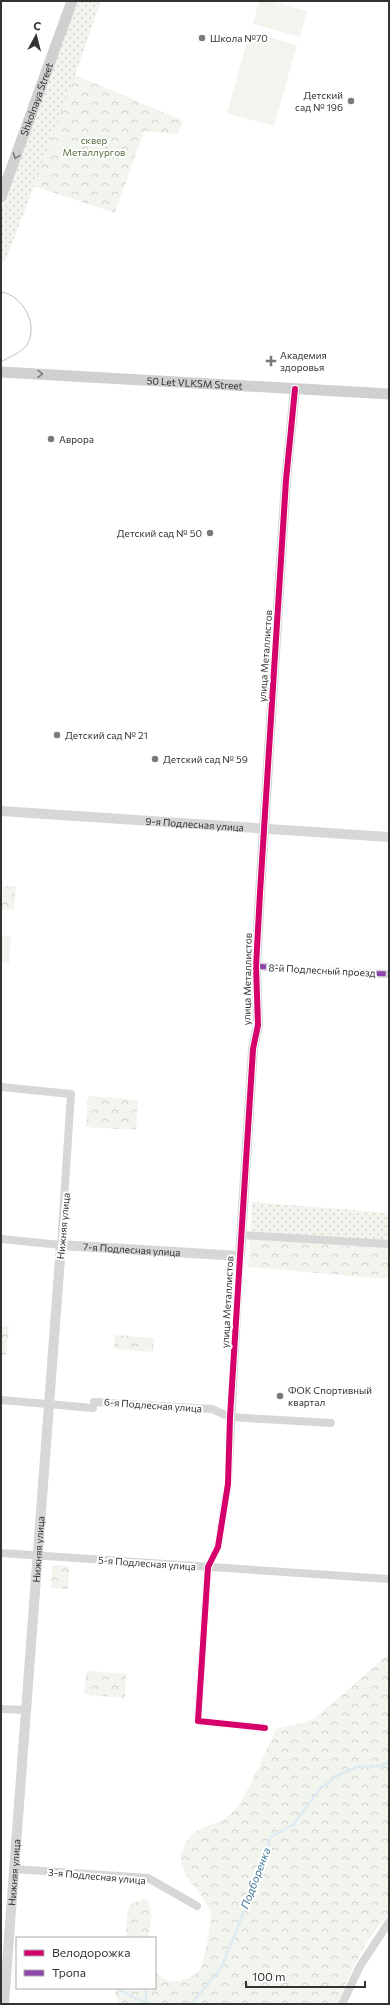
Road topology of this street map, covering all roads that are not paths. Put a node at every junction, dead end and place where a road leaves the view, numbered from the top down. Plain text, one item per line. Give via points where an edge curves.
1 (72, 1) edge
2 (1, 197) edge
3 (1, 372) edge
4 (295, 389) junction
5 (389, 394) edge
6 (1, 811) edge
7 (264, 829) junction
8 (389, 836) edge
9 (256, 966) junction
10 (389, 974) edge
11 (1, 1087) edge
12 (241, 1235) junction
13 (1, 1239) edge
14 (389, 1244) edge
15 (61, 1245) junction
16 (240, 1256) junction
17 (1, 1400) edge
18 (49, 1404) junction
19 (230, 1417) junction
20 (331, 1423) dead end
21 (1, 1553) edge
22 (38, 1556) junction
23 (208, 1567) junction
24 (389, 1579) edge
25 (1, 1709) edge
26 (26, 1710) junction
27 (265, 1728) dead end
28 (14, 1869) junction
29 (197, 1906) dead end
30 (389, 1922) edge
31 (4, 2004) edge
32 (342, 2004) edge

1 -> 2 main road, Shkolnaya Street
3 -> 4 main road, 50 Let VLKSM Street
4 - 5 main road, 50 Let VLKSM Street
4 - 7 street, улица Металлистов via 286,480
6 - 7 street, 9-я Подлесная улица
7 - 8 street, 9-я Подлесная улица
7 - 9 street, улица Металлистов
9 - 10 street, 8-й Подлесный проезд
9 - 12 street, улица Металлистов via 258,1026 254,1049
11 - 15 street, Нижняя улица via 71,1094
12 - 14 street
12 - 16 street, улица Металлистов
13 - 15 street, 7-я Подлесная улица
15 - 16 street, 7-я Подлесная улица
15 - 18 street, Нижняя улица
16 - 19 street, улица Металлистов
17 - 18 street, 6-я Подлесная улица
18 - 19 street, 6-я Подлесная улица via 212,1409
18 - 22 street, Нижняя улица
19 - 20 street, 6-я Подлесная улица
19 - 23 street, улица Металлистов via 228,1484 218,1547
21 - 22 street, 5-я Подлесная улица
22 - 23 street, 5-я Подлесная улица
22 - 26 street, Нижняя улица
23 - 24 street, 5-я Подлесная улица
23 - 27 street via 198,1722
25 - 26 street
26 - 28 street, Нижняя улица
28 - 29 street, 3-я Подлесная улица via 148,1878
28 - 31 street, Нижняя улица
30 - 32 street via 360,1966

